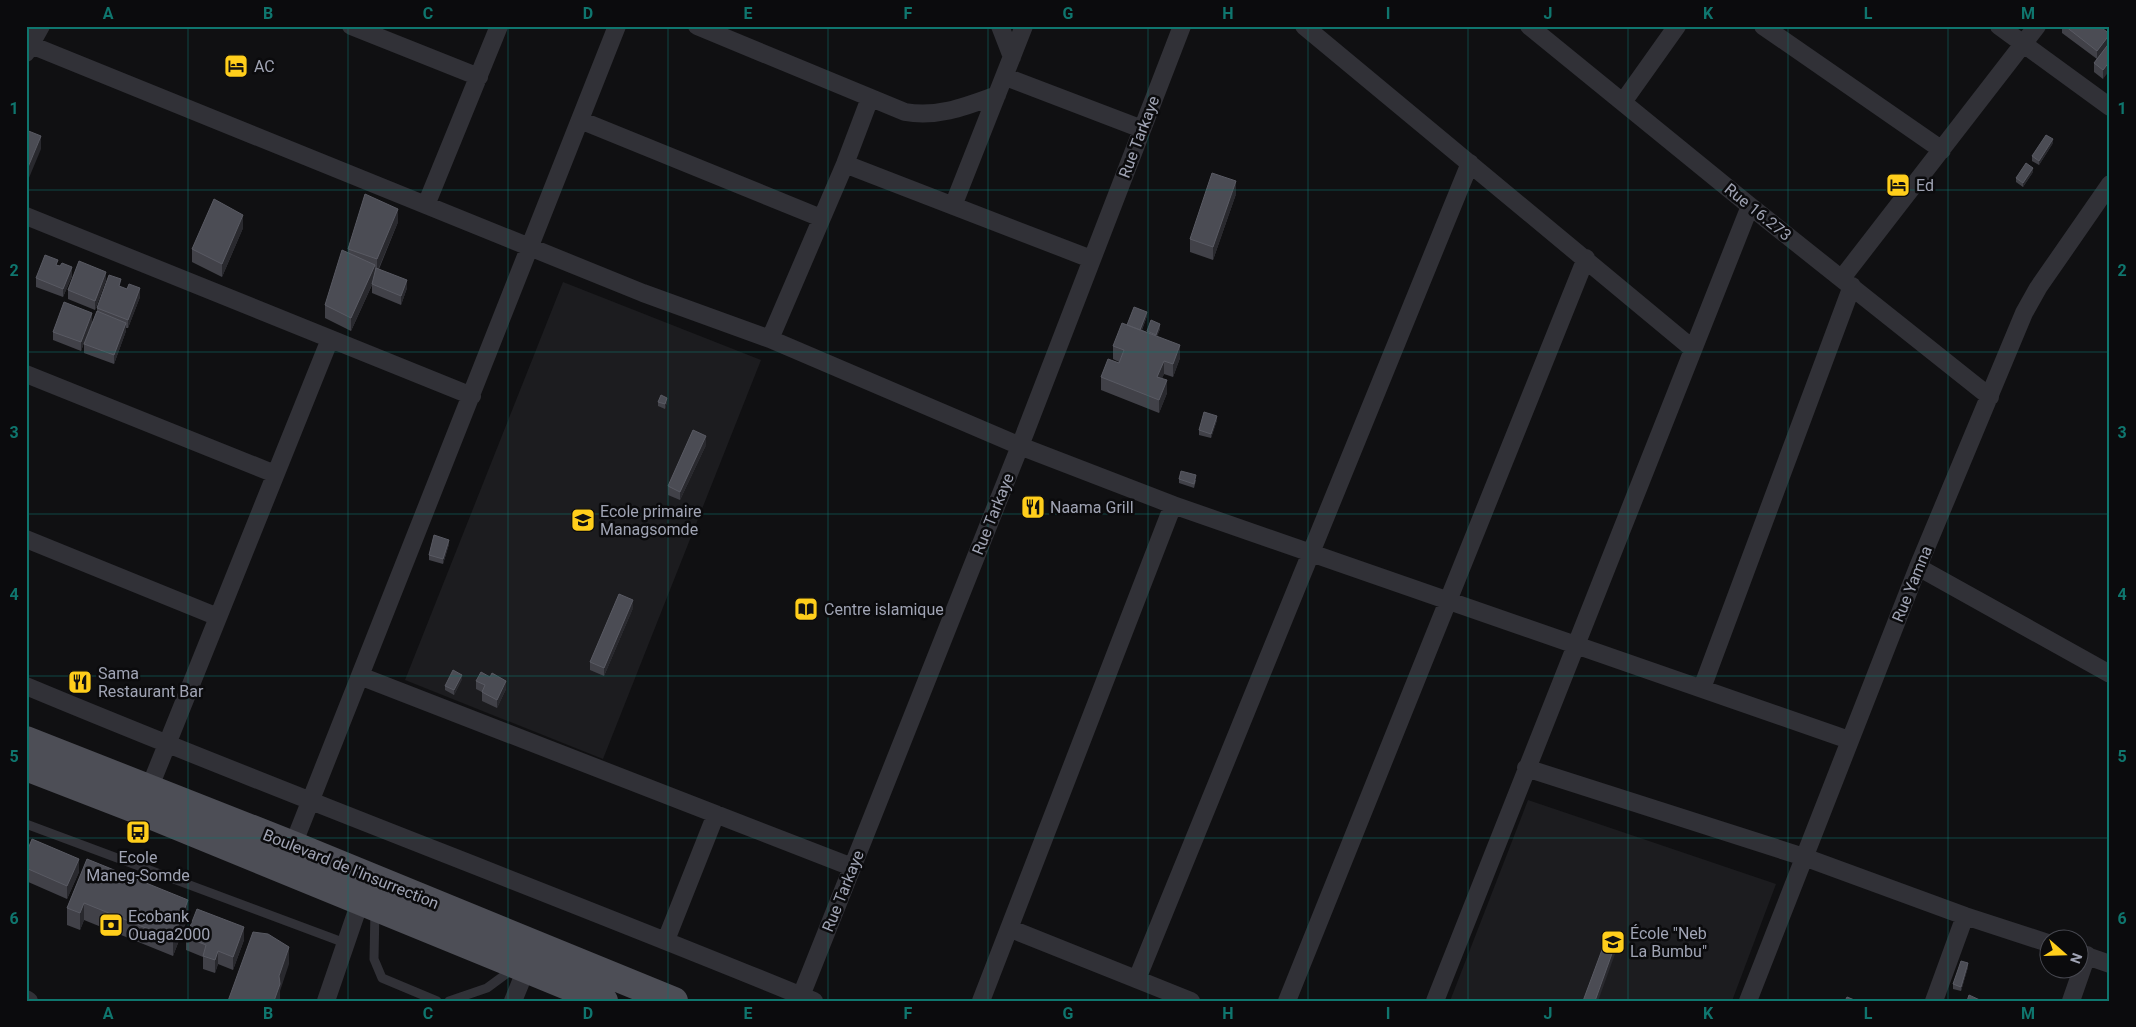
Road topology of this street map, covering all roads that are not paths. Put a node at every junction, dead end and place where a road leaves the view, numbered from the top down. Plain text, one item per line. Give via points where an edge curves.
1 (41, 26) edge
2 (351, 26) edge
3 (499, 26) edge
4 (618, 26) edge
5 (697, 26) edge
6 (1000, 26) edge
7 (1024, 26) edge
8 (1182, 26) edge
9 (1304, 26) edge
10 (1529, 26) edge
11 (1677, 26) edge
12 (1763, 26) edge
13 (1999, 26) edge
14 (2037, 26) edge
15 (2023, 45) junction
16 (28, 47) edge
17 (1012, 57) junction
18 (479, 77) junction
19 (1006, 77) junction
20 (997, 95) junction
21 (870, 98) junction
22 (1623, 102) junction
23 (2110, 107) edge
24 (580, 120) junction
25 (1142, 129) junction
26 (1942, 150) junction
27 (1470, 163) junction
28 (845, 164) junction
29 (2110, 184) edge
30 (426, 206) junction
31 (953, 206) junction
32 (1750, 206) junction
33 (26, 216) edge
34 (821, 218) junction
35 (530, 248) junction
36 (1586, 258) junction
37 (1091, 259) junction
38 (1847, 282) junction
39 (330, 339) junction
40 (770, 339) junction
41 (1693, 349) junction
42 (26, 374) edge
43 (472, 396) junction
44 (1990, 397) junction
45 (1020, 446) junction
46 (275, 474) junction
47 (1173, 504) junction
48 (26, 540) edge
49 (1311, 552) junction
50 (1918, 567) junction
51 (1448, 599) junction
52 (218, 617) junction
53 (1576, 644) junction
54 (2110, 674) edge
55 (360, 676) junction
56 (26, 686) edge
57 (1702, 688) junction
58 (26, 740) edge
59 (1849, 740) junction
60 (167, 744) junction
61 (26, 768) edge
62 (1526, 768) junction
63 (149, 789) junction
64 (310, 801) junction
65 (716, 814) junction
66 (26, 824) edge
67 (293, 845) junction
68 (1804, 858) junction
69 (852, 867) junction
70 (368, 895) junction
71 (1965, 916) junction
72 (1011, 929) junction
73 (666, 940) junction
74 (2038, 940) edge
75 (345, 943) junction
76 (2088, 956) edge
77 (2110, 964) edge
78 (522, 967) junction
79 (1137, 979) junction
80 (2076, 980) edge
81 (805, 999) edge
82 (326, 1001) edge
83 (437, 1001) edge
84 (449, 1001) edge
85 (513, 1001) edge
86 (604, 1001) edge
87 (674, 1001) edge
88 (981, 1001) edge
89 (1191, 1001) edge
90 (1287, 1001) edge
91 (1435, 1001) edge
92 (1748, 1001) edge
93 (1934, 1001) edge
94 (2071, 1001) edge

1 - 16 street
2 - 18 street
3 - 18 street
4 - 24 street
5 - 21 street
6 - 17 street
7 - 17 street
8 - 25 street, Rue Tarkaye
9 - 27 street
10 - 22 street, Rue 16.273
11 - 22 street
12 - 26 street
13 - 15 street
14 - 15 street
15 - 23 street
15 - 26 street
16 - 30 street
17 - 19 street
18 - 30 street
19 - 20 street
19 - 25 street
20 - 21 street via 950,111 918,115
20 - 31 street
21 - 28 street
22 - 32 street, Rue 16.273
24 - 34 street
24 - 35 street
25 - 37 street, Rue Tarkaye
26 - 38 street
27 - 36 street
27 - 49 street
28 - 31 street
28 - 34 street
29 - 44 street, Rue Yamna via 2038,288 2024,313
30 - 35 street
31 - 37 street
32 - 38 street, Rue 16.273
32 - 41 street
33 - 39 street
34 - 40 street
35 - 40 street
35 - 43 street
36 - 41 street
36 - 51 street
37 - 45 street, Rue Tarkaye
38 - 44 street, Rue 16.273
38 - 57 street
39 - 43 street
39 - 46 street
40 - 45 street
41 - 53 street
42 - 46 street
43 - 55 street
44 - 50 street, Rue Yamna
45 - 47 street
45 - 69 street, Rue Tarkaye
46 - 52 street
47 - 49 street
47 - 72 street
48 - 52 street
49 - 51 street
49 - 79 street
50 - 54 street
50 - 59 street, Rue Yamna
51 - 53 street
51 - 90 street
52 - 60 street
53 - 57 street
53 - 62 street
55 - 64 street
55 - 65 street
56 - 60 street
57 - 59 street
58 - 63 main road, Boulevard de l'Insurrection
59 - 68 street, Rue Yamna
60 - 63 street
60 - 64 street
61 - 70 main road, Boulevard de l'Insurrection
62 - 68 street
62 - 91 street
63 - 67 main road, Boulevard de l'Insurrection
64 - 67 street
64 - 73 street
65 - 69 street
65 - 73 street
66 - 75 lane
67 - 70 main road, Boulevard de l'Insurrection
68 - 71 street
68 - 92 street, Rue Yamna
69 - 81 street, Rue Tarkaye
70 - 75 street
70 - 78 main road, Boulevard de l'Insurrection
70 - 83 lane via 374,959 382,978
70 - 87 main road, Boulevard de l'Insurrection
71 - 74 street
71 - 93 street
72 - 79 street
72 - 88 street
73 - 81 street
75 - 82 street
76 - 77 street
78 - 84 lane via 486,988
78 - 85 street
78 - 86 main road, Boulevard de l'Insurrection
79 - 89 street
80 - 94 street

